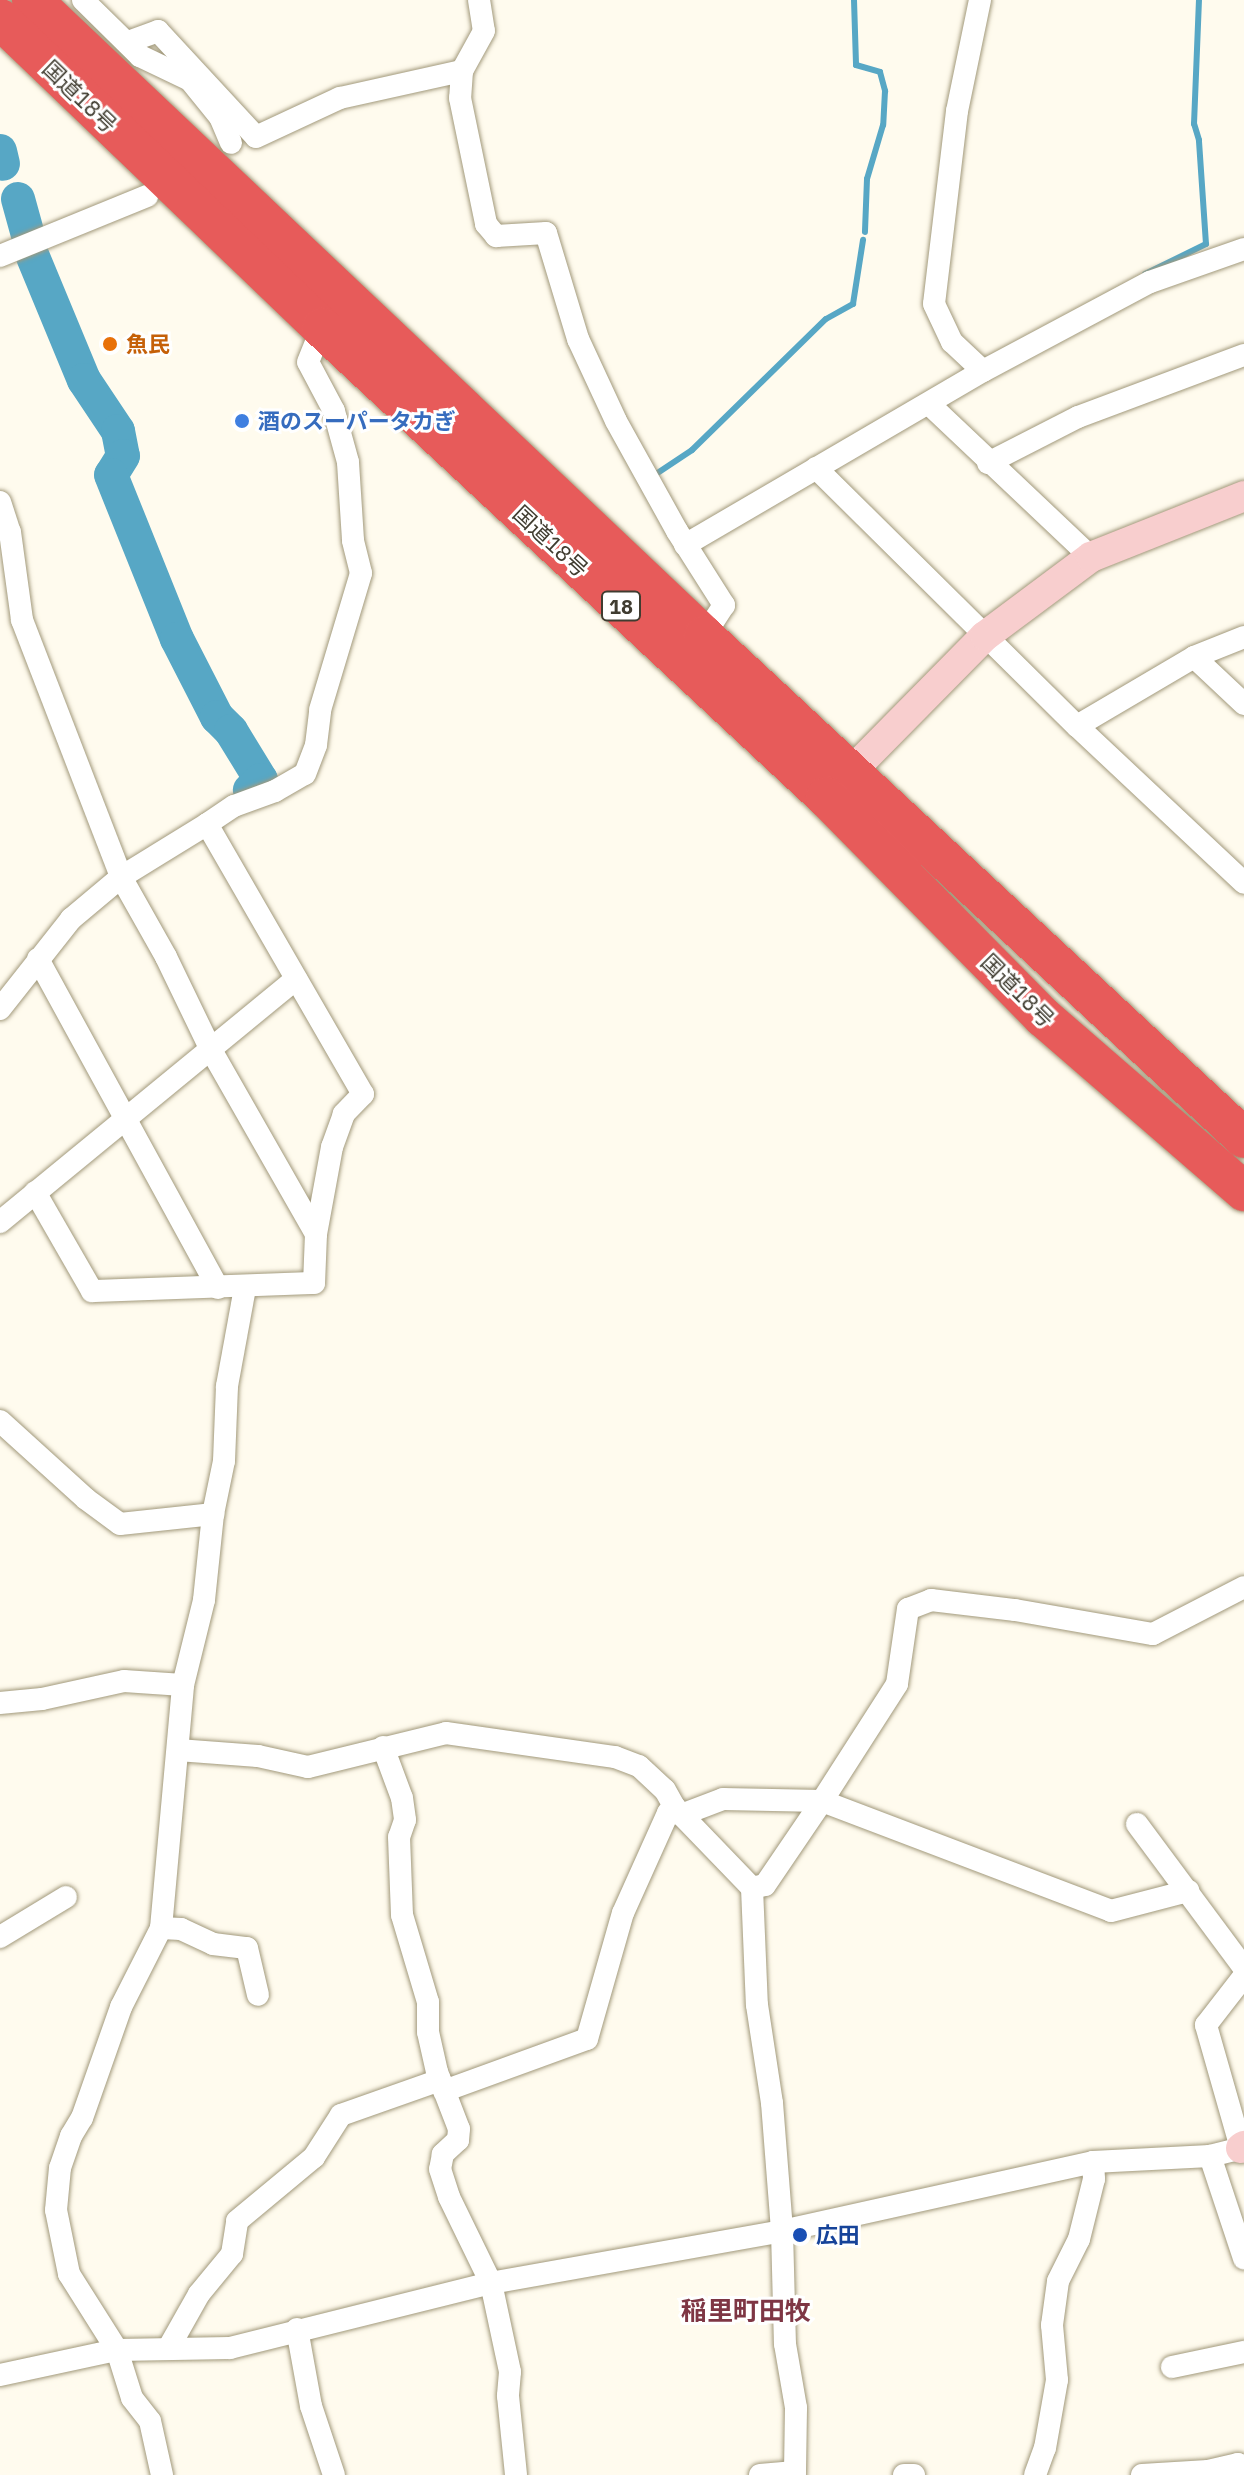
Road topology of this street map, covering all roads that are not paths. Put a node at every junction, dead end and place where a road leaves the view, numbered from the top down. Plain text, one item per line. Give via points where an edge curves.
1 (32, 0) edge
2 (83, 0) edge
3 (479, 0) edge
4 (980, 0) edge
5 (0, 19) edge
6 (128, 42) junction
7 (462, 71) junction
8 (231, 143) dead end
9 (147, 196) dead end
10 (1244, 249) edge
11 (0, 256) edge
12 (322, 328) junction
13 (1244, 355) edge
14 (983, 371) junction
15 (929, 404) junction
16 (988, 463) junction
17 (816, 468) junction
18 (1244, 496) edge
19 (0, 502) edge
20 (685, 545) junction
21 (1091, 557) junction
22 (704, 636) junction
23 (985, 636) junction
24 (1244, 637) edge
25 (1194, 657) junction
26 (1244, 704) edge
27 (1077, 726) junction
28 (838, 784) junction
29 (207, 824) junction
30 (121, 877) junction
31 (1244, 883) edge
32 (38, 959) junction
33 (296, 979) junction
34 (0, 1009) edge
35 (211, 1050) junction
36 (125, 1118) junction
37 (1244, 1138) edge
38 (1244, 1191) edge
39 (35, 1192) junction
40 (0, 1222) edge
41 (316, 1234) junction
42 (218, 1288) junction
43 (245, 1288) junction
44 (0, 1421) edge
45 (213, 1514) junction
46 (1244, 1587) edge
47 (183, 1685) junction
48 (0, 1703) edge
49 (383, 1747) junction
50 (178, 1750) junction
51 (822, 1801) junction
52 (678, 1812) junction
53 (1137, 1824) dead end
54 (752, 1888) junction
55 (1188, 1891) junction
56 (66, 1897) dead end
57 (161, 1928) junction
58 (0, 1937) edge
59 (1244, 1968) edge
60 (1244, 1976) edge
61 (258, 1995) dead end
62 (442, 2086) junction
63 (1242, 2147) edge
64 (1210, 2156) junction
65 (1093, 2162) junction
66 (782, 2231) junction
67 (1244, 2258) edge
68 (491, 2283) junction
69 (297, 2329) junction
70 (168, 2349) junction
71 (117, 2350) junction
72 (1244, 2352) edge
73 (1172, 2367) dead end
74 (0, 2375) edge
75 (1244, 2468) edge
76 (795, 2473) edge
77 (512, 2474) edge
78 (162, 2475) edge
79 (334, 2475) edge
80 (760, 2475) edge
81 (904, 2475) edge
82 (914, 2475) edge
83 (1035, 2475) edge
84 (1142, 2475) edge

1 - 22 highway, 国道18号 / 18
2 - 6 street
3 - 7 street via 484,31
4 - 14 street via 957,111 934,304 952,342
5 - 12 highway, 国道18号 / 18
6 - 7 street via 158,31 256,137 340,98
6 - 8 street via 140,56 190,80 220,117
7 - 20 street via 460,98 486,224 496,236 546,233 578,339 616,421
9 - 11 street
10 - 14 street via 1150,282
12 - 28 highway, 国道18号 / 18
12 - 29 street via 308,362 334,411 348,462 353,540 361,573 305,774
13 - 16 street via 1078,417
14 - 15 street
15 - 16 street
15 - 17 street
16 - 21 street
17 - 20 street
17 - 23 street
18 - 21 street
19 - 30 street via 10,532 22,620
20 - 22 street via 724,605
21 - 23 street
22 - 28 highway, 国道18号 / 18
23 - 27 street
23 - 28 street
24 - 25 street
25 - 26 street
25 - 27 street
27 - 31 street
28 - 37 highway, 国道18号 / 18
28 - 38 highway, 国道18号 / 18 via 1043,1017
29 - 30 street
29 - 33 street
30 - 32 street via 71,919
30 - 35 street
32 - 34 street
32 - 36 street
33 - 35 street
33 - 41 street via 363,1094 344,1114 332,1147
35 - 36 street
35 - 41 street
36 - 39 street
36 - 42 street
39 - 40 street
39 - 42 street via 92,1291
41 - 43 street via 314,1283
42 - 43 street
43 - 45 street via 227,1386 224,1461
44 - 45 street via 120,1524
45 - 47 street via 204,1600
46 - 51 street via 1153,1634 931,1600 908,1609 897,1684
47 - 48 street via 124,1681
47 - 50 street
49 - 50 street via 308,1767 258,1756
49 - 52 street via 446,1733 615,1757 639,1766 665,1790
49 - 62 street via 405,1820 399,1837 402,1915 428,2002 428,2032
50 - 57 street
51 - 52 street via 723,1799
51 - 54 street via 765,1885
51 - 55 street via 1111,1911
52 - 54 street
52 - 62 street via 668,1813 623,1913 587,2039
53 - 55 street
54 - 66 street via 757,2005 772,2103
55 - 59 street
56 - 58 street
57 - 61 street via 247,1948
57 - 71 street via 121,2007 60,2168 56,2210 69,2274
60 - 63 street via 1206,2025
62 - 68 street via 459,2129 440,2169
62 - 70 street via 341,2115 314,2157 237,2221 232,2254 199,2294
63 - 64 street
64 - 65 street
64 - 67 street
65 - 66 street
65 - 83 street via 1094,2179 1079,2239 1058,2281 1052,2325 1057,2380
66 - 68 street
66 - 76 street via 785,2344 796,2408
68 - 69 street
68 - 77 street via 510,2372
69 - 70 street via 230,2348
69 - 79 street via 311,2406
70 - 71 street
71 - 74 street
71 - 78 street via 132,2398 150,2421
72 - 73 street
75 - 84 street via 1238,2464
76 - 80 street
81 - 82 street

